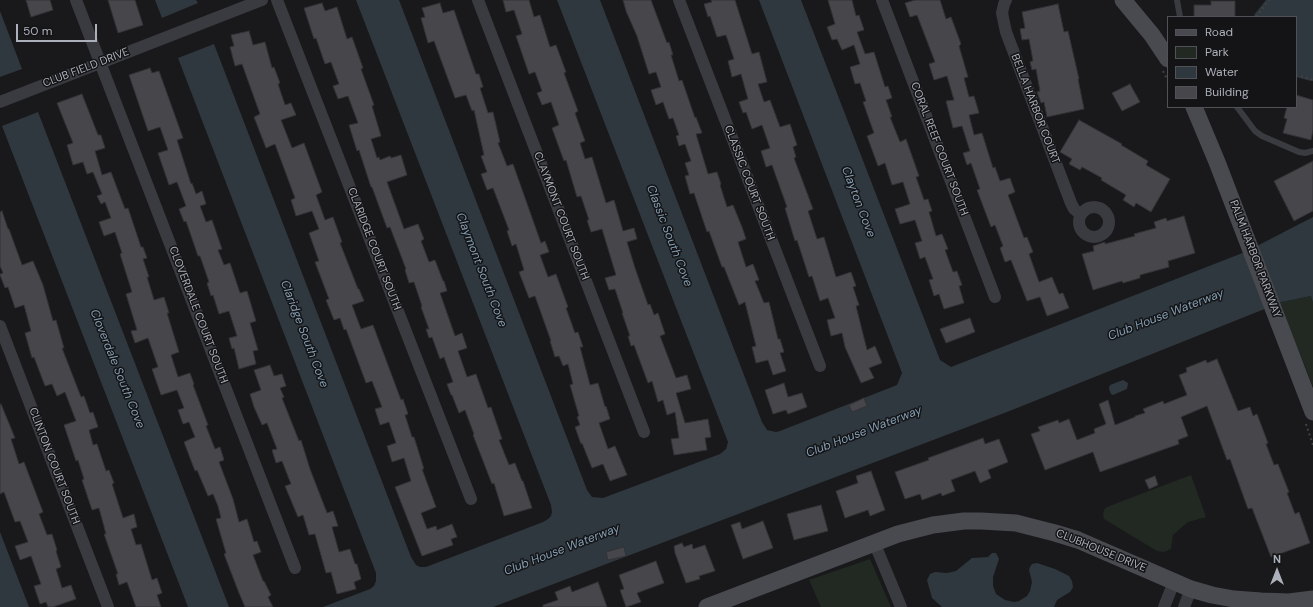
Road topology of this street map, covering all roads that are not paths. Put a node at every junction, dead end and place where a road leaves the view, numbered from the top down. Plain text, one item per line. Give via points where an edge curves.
1 (76, 0) edge
2 (262, 0) edge
3 (277, 0) edge
4 (478, 0) edge
5 (679, 0) edge
6 (882, 0) edge
7 (1006, 0) edge
8 (1123, 0) edge
9 (1177, 0) edge
10 (1180, 16) edge
11 (1167, 58) edge
12 (100, 63) junction
13 (0, 102) edge
14 (1194, 108) edge
15 (1238, 108) edge
16 (1313, 151) edge
17 (1080, 214) dead end
18 (995, 297) dead end
19 (0, 326) edge
20 (820, 366) dead end
21 (1313, 412) edge
22 (644, 432) dead end
23 (471, 499) dead end
24 (874, 542) junction
25 (295, 568) dead end
26 (1174, 582) junction
27 (1191, 589) junction
28 (1313, 599) edge
29 (108, 607) edge
30 (707, 607) edge
31 (901, 607) edge
32 (1164, 607) edge
33 (1184, 607) edge

1 - 12 street, CLOVERDALE COURT SOUTH
2 - 12 street, CLUB FIELD DRIVE
3 - 23 street, CLARIDGE COURT SOUTH
4 - 22 street, CLAYMONT COURT SOUTH
5 - 20 street, CLASSIC COURT SOUTH
6 - 18 street, CORAL REEF COURT SOUTH
7 - 17 street, BELLA HARBOR COURT via 1002,8 1006,32 1074,209
8 - 11 street via 1148,29
9 - 10 lane
12 - 13 street, CLUB FIELD DRIVE
12 - 25 street, CLOVERDALE COURT SOUTH
14 - 21 street, PALM HARBOR PARKWAY
15 - 16 lane via 1255,131 1262,136 1299,152
19 - 29 street, CLINTON COURT SOUTH
24 - 26 street, CLUBHOUSE DRIVE via 933,525 964,521 1006,521 1078,540
24 - 30 street, CLUBHOUSE DRIVE
24 - 31 street
26 - 27 street, CLUBHOUSE DRIVE
26 - 32 street
27 - 28 street, CLUBHOUSE DRIVE via 1245,600 1289,602
27 - 33 street

